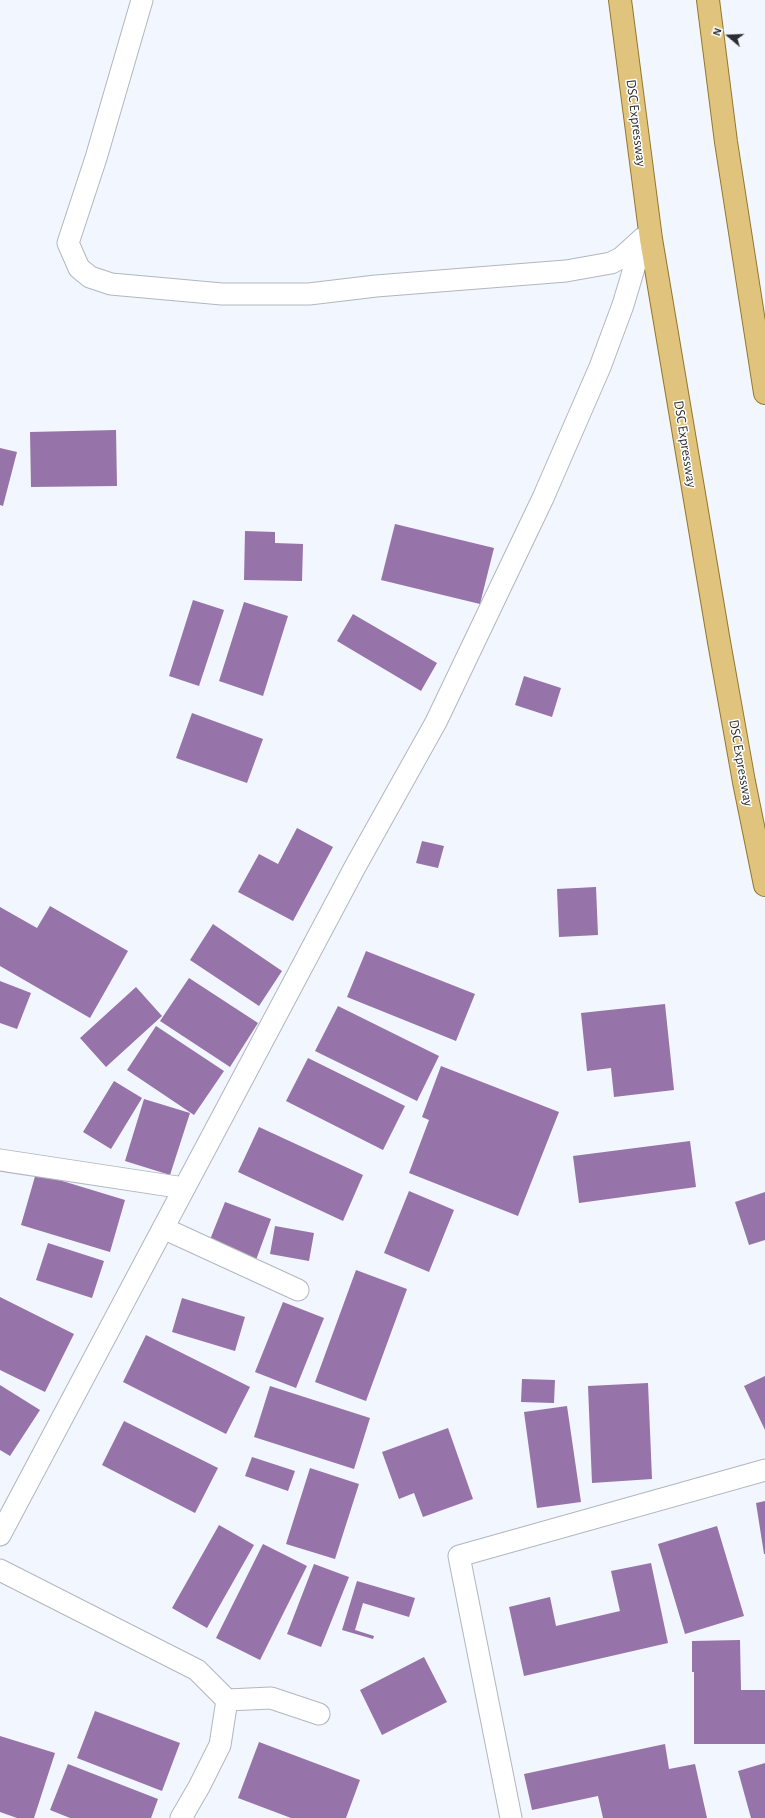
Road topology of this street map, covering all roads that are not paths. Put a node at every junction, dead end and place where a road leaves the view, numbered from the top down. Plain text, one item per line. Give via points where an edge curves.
1 (142, 0) edge
2 (620, 0) edge
3 (708, 0) edge
4 (651, 235) junction
5 (759, 317) edge
6 (765, 393) edge
7 (765, 885) edge
8 (0, 1160) edge
9 (184, 1188) junction
10 (162, 1228) junction
11 (298, 1290) dead end
12 (765, 1470) edge
13 (0, 1535) edge
14 (0, 1570) edge
15 (227, 1700) junction
16 (318, 1714) dead end
17 (181, 1818) edge
18 (511, 1818) edge

1 - 4 street via 96,158 68,243 79,268 90,277 111,284 214,293 309,294 573,270 611,263
2 - 4 main road, DSC Expressway
3 - 5 main road via 726,142
4 - 7 main road, DSC Expressway via 723,665
4 - 9 street via 635,265 600,367 543,498 439,715
5 - 6 main road
8 - 9 street
9 - 10 street
10 - 11 street
10 - 13 street
12 - 18 street via 459,1556
14 - 15 street via 197,1670
15 - 16 street via 271,1698
15 - 17 street via 220,1745

